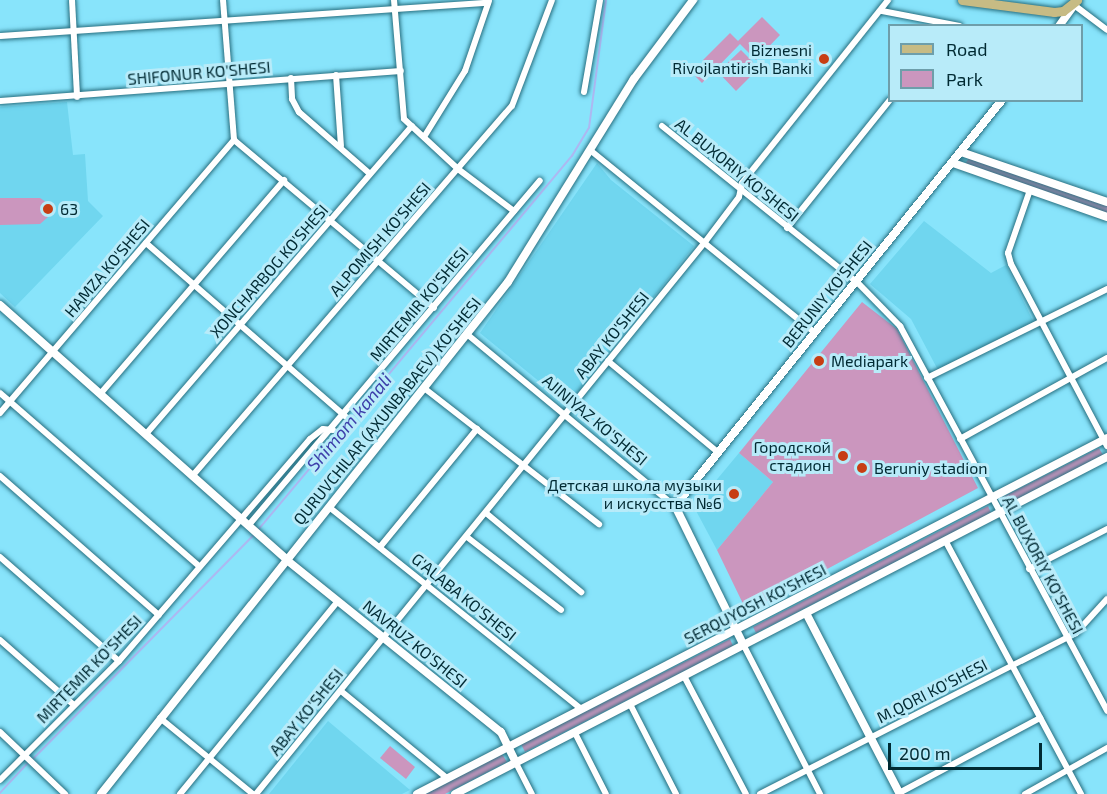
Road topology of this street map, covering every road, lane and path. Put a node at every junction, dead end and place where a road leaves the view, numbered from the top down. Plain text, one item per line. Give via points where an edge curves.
1 (72, 0) edge
2 (223, 0) edge
3 (394, 0) edge
4 (552, 0) edge
5 (600, 0) edge
6 (693, 0) edge
7 (888, 0) edge
8 (962, 0) edge
9 (489, 2) edge
10 (1076, 3) edge
11 (395, 8) junction
12 (882, 11) junction
13 (224, 20) junction
14 (950, 24) edge
15 (1060, 24) edge
16 (73, 29) junction
17 (1107, 30) edge
18 (0, 36) edge
19 (401, 71) junction
20 (336, 75) junction
21 (291, 78) junction
22 (229, 82) junction
23 (584, 92) dead end
24 (77, 97) junction
25 (0, 101) edge
26 (888, 102) edge
27 (1000, 102) edge
28 (412, 126) junction
29 (662, 126) dead end
30 (424, 137) junction
31 (234, 140) junction
32 (341, 146) junction
33 (590, 150) junction
34 (961, 152) junction
35 (953, 163) junction
36 (458, 168) junction
37 (370, 174) junction
38 (284, 180) junction
39 (540, 181) dead end
40 (739, 188) junction
41 (1030, 190) junction
42 (1107, 202) edge
43 (514, 211) junction
44 (1107, 217) edge
45 (330, 220) junction
46 (787, 228) junction
47 (705, 242) junction
48 (146, 243) junction
49 (378, 263) junction
50 (856, 282) junction
51 (193, 285) junction
52 (1107, 290) edge
53 (0, 305) edge
54 (434, 308) junction
55 (1042, 321) junction
56 (240, 326) junction
57 (815, 333) junction
58 (468, 335) junction
59 (54, 352) junction
60 (1107, 358) edge
61 (608, 361) junction
62 (287, 368) junction
63 (1071, 377) junction
64 (927, 378) junction
65 (424, 388) junction
66 (0, 393) edge
67 (101, 393) junction
68 (10, 402) junction
69 (0, 413) edge
70 (565, 414) junction
71 (345, 416) junction
72 (477, 429) junction
73 (333, 430) junction
74 (146, 434) junction
75 (960, 439) junction
76 (1106, 442) edge
77 (719, 453) junction
78 (1107, 457) edge
79 (525, 465) junction
80 (194, 474) junction
81 (0, 476) edge
82 (992, 498) junction
83 (675, 506) junction
84 (329, 507) junction
85 (486, 513) junction
86 (1001, 514) junction
87 (240, 518) junction
88 (599, 524) dead end
89 (252, 529) junction
90 (1107, 529) edge
91 (467, 537) junction
92 (946, 542) junction
93 (380, 547) junction
94 (0, 557) edge
95 (288, 561) junction
96 (200, 566) junction
97 (1029, 569) junction
98 (428, 585) junction
99 (581, 592) dead end
100 (1107, 599) edge
101 (338, 601) junction
102 (561, 610) dead end
103 (806, 613) junction
104 (159, 615) junction
105 (736, 631) junction
106 (1066, 638) junction
107 (383, 639) junction
108 (0, 640) edge
109 (743, 644) junction
110 (119, 661) junction
111 (1012, 666) junction
112 (684, 676) junction
113 (341, 691) junction
114 (630, 704) junction
115 (74, 705) junction
116 (581, 709) junction
117 (1107, 711) edge
118 (160, 717) junction
119 (1040, 718) junction
120 (0, 732) edge
121 (575, 733) junction
122 (871, 737) junction
123 (510, 745) junction
124 (1107, 748) edge
125 (26, 754) junction
126 (209, 759) junction
127 (516, 763) junction
128 (808, 769) junction
129 (1068, 771) junction
130 (447, 778) junction
131 (0, 780) edge
132 (899, 793) edge
133 (65, 794) edge
134 (101, 794) edge
135 (180, 794) edge
136 (255, 794) edge
137 (417, 794) edge
138 (455, 794) edge
139 (532, 794) edge
140 (606, 794) edge
141 (676, 794) edge
142 (746, 794) edge
143 (760, 794) edge
144 (820, 794) edge
145 (1025, 794) edge
146 (1081, 794) edge

1 - 16 street
2 - 13 street
3 - 11 street
4 - 36 street, ALPOMISH KO'SHESI via 512,106
5 - 23 street
6 - 33 street, QURUVCHILAR (AXUNBABAEV) KO'SHESI via 634,79
7 - 12 street, ABAY KO'SHESI
8 - 10 main road via 1053,12
9 - 11 street
9 - 30 street via 465,71
10 - 15 street
10 - 17 street
11 - 13 street
11 - 19 street
12 - 14 street
12 - 40 street, ABAY KO'SHESI
13 - 16 street
13 - 22 street
16 - 18 street
16 - 24 street
19 - 20 street, SHIFONUR KO'SHESI
19 - 28 street via 404,119
20 - 21 street, SHIFONUR KO'SHESI
20 - 32 street
21 - 22 street, SHIFONUR KO'SHESI
21 - 32 street via 292,99 299,112
22 - 24 street, SHIFONUR KO'SHESI
22 - 31 street
24 - 25 street, SHIFONUR KO'SHESI
26 - 46 street
27 - 34 street, BERUNIY KO'SHESI
28 - 30 street
28 - 37 street, XONCHARBOG KO'SHESI
29 - 40 street, AL BUXORIY KO'SHESI
30 - 36 street
31 - 38 street
31 - 48 street, HAMZA KO'SHESI
32 - 37 street
33 - 47 street
33 - 58 street, QURUVCHILAR (AXUNBABAEV) KO'SHESI via 508,282
34 - 35 street, BERUNIY KO'SHESI
34 - 42 street
35 - 41 street
35 - 50 street, BERUNIY KO'SHESI
36 - 43 street
36 - 49 street, ALPOMISH KO'SHESI
37 - 45 street, XONCHARBOG KO'SHESI
38 - 45 street
38 - 51 street
39 - 43 street, MIRTEMIR KO'SHESI
40 - 46 street, AL BUXORIY KO'SHESI
40 - 47 street, ABAY KO'SHESI via 739,197
41 - 44 street
41 - 55 street via 1008,253
43 - 54 street, MIRTEMIR KO'SHESI
45 - 49 street
45 - 56 street, XONCHARBOG KO'SHESI
46 - 50 street, AL BUXORIY KO'SHESI
47 - 57 street
47 - 61 street, ABAY KO'SHESI
48 - 51 street
48 - 59 street, HAMZA KO'SHESI
49 - 54 street
49 - 62 street, ALPOMISH KO'SHESI
50 - 57 street, BERUNIY KO'SHESI
50 - 64 street, AL BUXORIY KO'SHESI via 900,326
51 - 56 street
51 - 67 street
52 - 55 street
53 - 59 street, NAVRUZ KO'SHESI
54 - 71 street, MIRTEMIR KO'SHESI
55 - 63 street
55 - 64 street
56 - 62 street
56 - 74 street, XONCHARBOG KO'SHESI
57 - 77 street, BERUNIY KO'SHESI
58 - 65 street, QURUVCHILAR (AXUNBABAEV) KO'SHESI
58 - 70 street, AJINIYAZ KO'SHESI
59 - 67 street, NAVRUZ KO'SHESI
59 - 68 street, HAMZA KO'SHESI
60 - 63 street
61 - 70 street, ABAY KO'SHESI
61 - 77 street
62 - 71 street
62 - 80 street, ALPOMISH KO'SHESI
63 - 75 street
63 - 76 street
64 - 75 street, AL BUXORIY KO'SHESI
65 - 72 street
65 - 84 street, QURUVCHILAR (AXUNBABAEV) KO'SHESI
66 - 68 street
67 - 74 street, NAVRUZ KO'SHESI
68 - 69 street, HAMZA KO'SHESI
68 - 96 street
70 - 79 street, ABAY KO'SHESI
70 - 83 street, AJINIYAZ KO'SHESI
71 - 73 street, MIRTEMIR KO'SHESI
72 - 79 street
72 - 93 street
73 - 87 street, MIRTEMIR KO'SHESI via 318,431
73 - 89 street, MIRTEMIR KO'SHESI
74 - 80 street, NAVRUZ KO'SHESI
75 - 82 street, AL BUXORIY KO'SHESI
76 - 82 street, SERQUYOSH KO'SHESI
77 - 83 street, BERUNIY KO'SHESI
78 - 86 street, SERQUYOSH KO'SHESI
79 - 85 street, ABAY KO'SHESI
79 - 88 street
80 - 87 street, NAVRUZ KO'SHESI
81 - 104 street
82 - 86 street, AL BUXORIY KO'SHESI
82 - 105 street, SERQUYOSH KO'SHESI
83 - 105 street, AJINIYAZ KO'SHESI
84 - 93 street, G'ALABA KO'SHESI
84 - 95 street, QURUVCHILAR (AXUNBABAEV) KO'SHESI
85 - 91 street, ABAY KO'SHESI
85 - 99 street
86 - 92 street, SERQUYOSH KO'SHESI
86 - 97 street, AL BUXORIY KO'SHESI
87 - 89 street, NAVRUZ KO'SHESI
87 - 96 street, MIRTEMIR KO'SHESI
89 - 95 street, NAVRUZ KO'SHESI
90 - 97 street
91 - 98 street, ABAY KO'SHESI
91 - 102 street
92 - 103 street, SERQUYOSH KO'SHESI
92 - 111 street
93 - 98 street, G'ALABA KO'SHESI
94 - 110 street
95 - 101 street, NAVRUZ KO'SHESI
95 - 118 street, QURUVCHILAR (AXUNBABAEV) KO'SHESI
96 - 104 street, MIRTEMIR KO'SHESI
97 - 106 street, AL BUXORIY KO'SHESI
98 - 107 street, ABAY KO'SHESI
98 - 116 street, G'ALABA KO'SHESI
100 - 106 street, M.QORI KO'SHESI via 1086,626
101 - 107 street, NAVRUZ KO'SHESI
101 - 126 street
103 - 109 street, SERQUYOSH KO'SHESI
103 - 122 street
104 - 110 street, MIRTEMIR KO'SHESI
105 - 109 street, AJINIYAZ KO'SHESI
105 - 116 street, SERQUYOSH KO'SHESI
106 - 111 street, M.QORI KO'SHESI
106 - 117 street, AL BUXORIY KO'SHESI
107 - 113 street, ABAY KO'SHESI
107 - 123 street, NAVRUZ KO'SHESI via 501,732
108 - 115 street
109 - 112 street, SERQUYOSH KO'SHESI
109 - 128 street, AJINIYAZ KO'SHESI
110 - 115 street, MIRTEMIR KO'SHESI
111 - 119 street
111 - 122 street, M.QORI KO'SHESI
112 - 114 street, SERQUYOSH KO'SHESI
112 - 142 street
113 - 130 street
113 - 136 street, ABAY KO'SHESI
114 - 121 street, SERQUYOSH KO'SHESI
114 - 141 street
115 - 125 street, MIRTEMIR KO'SHESI
116 - 123 street, SERQUYOSH KO'SHESI
118 - 126 street
118 - 134 street, QURUVCHILAR (AXUNBABAEV) KO'SHESI
119 - 129 street
119 - 132 street
120 - 125 street
121 - 127 street, SERQUYOSH KO'SHESI
121 - 140 street
122 - 128 street, M.QORI KO'SHESI
122 - 132 street
123 - 127 street, NAVRUZ KO'SHESI
123 - 130 street, SERQUYOSH KO'SHESI
124 - 129 street
125 - 131 street, MIRTEMIR KO'SHESI
125 - 133 street
126 - 135 street
126 - 136 street
127 - 138 street, SERQUYOSH KO'SHESI
127 - 139 street, NAVRUZ KO'SHESI
128 - 143 street, M.QORI KO'SHESI
128 - 144 street, AJINIYAZ KO'SHESI
129 - 145 street
129 - 146 street
130 - 137 street, SERQUYOSH KO'SHESI

